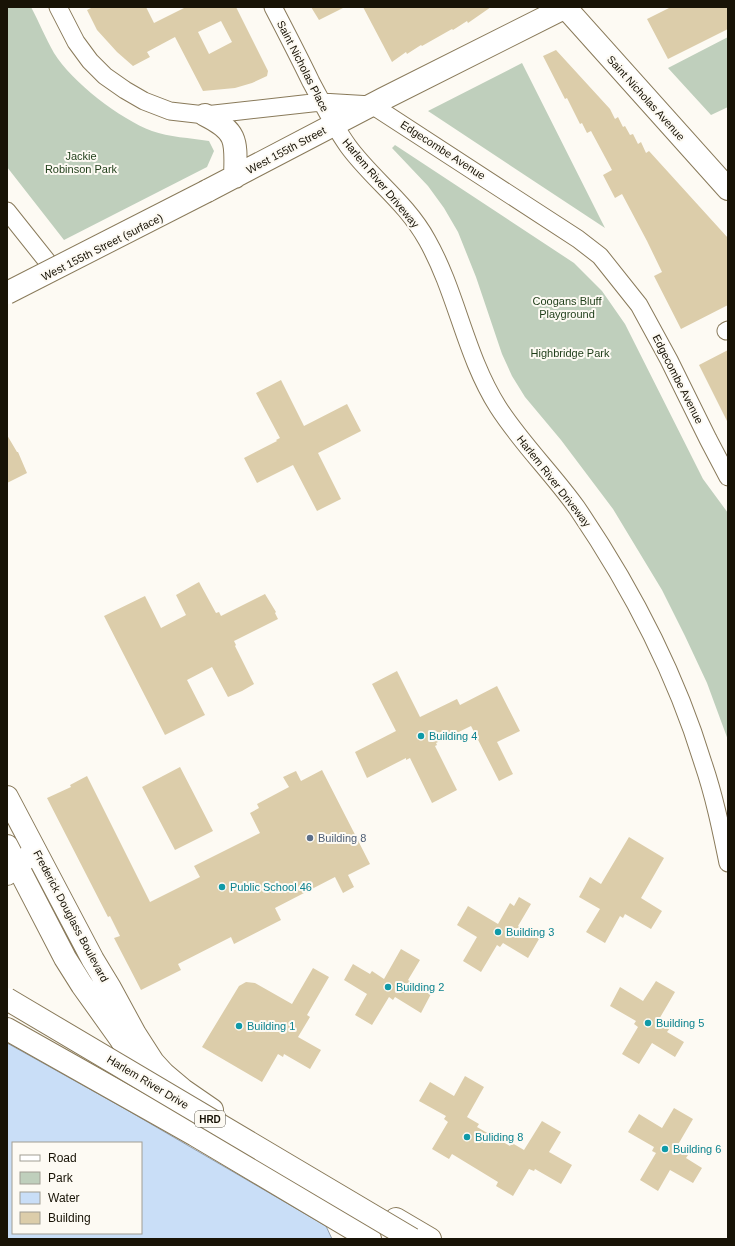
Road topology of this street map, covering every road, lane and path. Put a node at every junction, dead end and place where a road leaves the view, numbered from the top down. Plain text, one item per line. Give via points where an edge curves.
1 (58, 7) edge
2 (273, 7) edge
3 (565, 7) edge
4 (321, 102) junction
5 (372, 105) junction
6 (205, 115) junction
7 (334, 125) junction
8 (235, 177) junction
9 (728, 189) edge
10 (202, 194) junction
11 (7, 211) edge
12 (54, 270) junction
13 (7, 294) edge
14 (728, 477) edge
15 (7, 797) edge
16 (7, 846) edge
17 (36, 851) junction
18 (728, 863) edge
19 (12, 870) edge
20 (63, 905) junction
21 (43, 916) junction
22 (100, 973) junction
23 (82, 985) junction
24 (7, 999) edge
25 (7, 1029) edge
26 (129, 1038) junction
27 (195, 1135) junction
28 (370, 1239) edge
29 (412, 1239) edge
30 (430, 1239) edge

1 - 6 street, Edgecombe Avenue via 76,42 105,76 144,101 170,111
2 - 4 street, Saint Nicholas Place
3 - 5 main road, West 155th Street
3 - 9 main road, Saint Nicholas Avenue
4 - 5 street, Edgecombe Avenue
4 - 6 street, Edgecombe Avenue
4 - 7 street, Saint Nicholas Place
5 - 7 main road, West 155th Street
5 - 14 street, Edgecombe Avenue via 551,220 600,256 639,305
6 - 8 main road via 229,130 235,142
7 - 8 main road, West 155th Street
7 - 18 street, Harlem River Driveway via 359,160 395,196 419,226 439,264 471,352 489,392 508,421 574,504 632,596 689,721 709,783
8 - 10 main road, West 155th Street
10 - 12 street, West 155th Street (surface)
10 - 13 main road, West 155th Street, bridge
11 - 12 street
12 - 13 street, West 155th Street (surface)
15 - 17 main road, Frederick Douglass Boulevard
16 - 19 main road, Frederick Douglass Boulevard
17 - 19 main road
17 - 20 main road, Frederick Douglass Boulevard
19 - 21 main road, Frederick Douglass Boulevard
20 - 21 main road
20 - 22 main road, Frederick Douglass Boulevard
21 - 23 main road, Frederick Douglass Boulevard
22 - 23 main road
22 - 26 main road, Frederick Douglass Boulevard
23 - 26 main road, Frederick Douglass Boulevard
24 - 29 main road, Harlem River Drive / HRD, bridge
25 - 27 main road, Harlem River Drive / HRD
26 - 27 main road via 142,1070
26 - 30 main road, Harlem River Drive via 173,1082 215,1112
27 - 28 main road, Harlem River Drive / HRD

